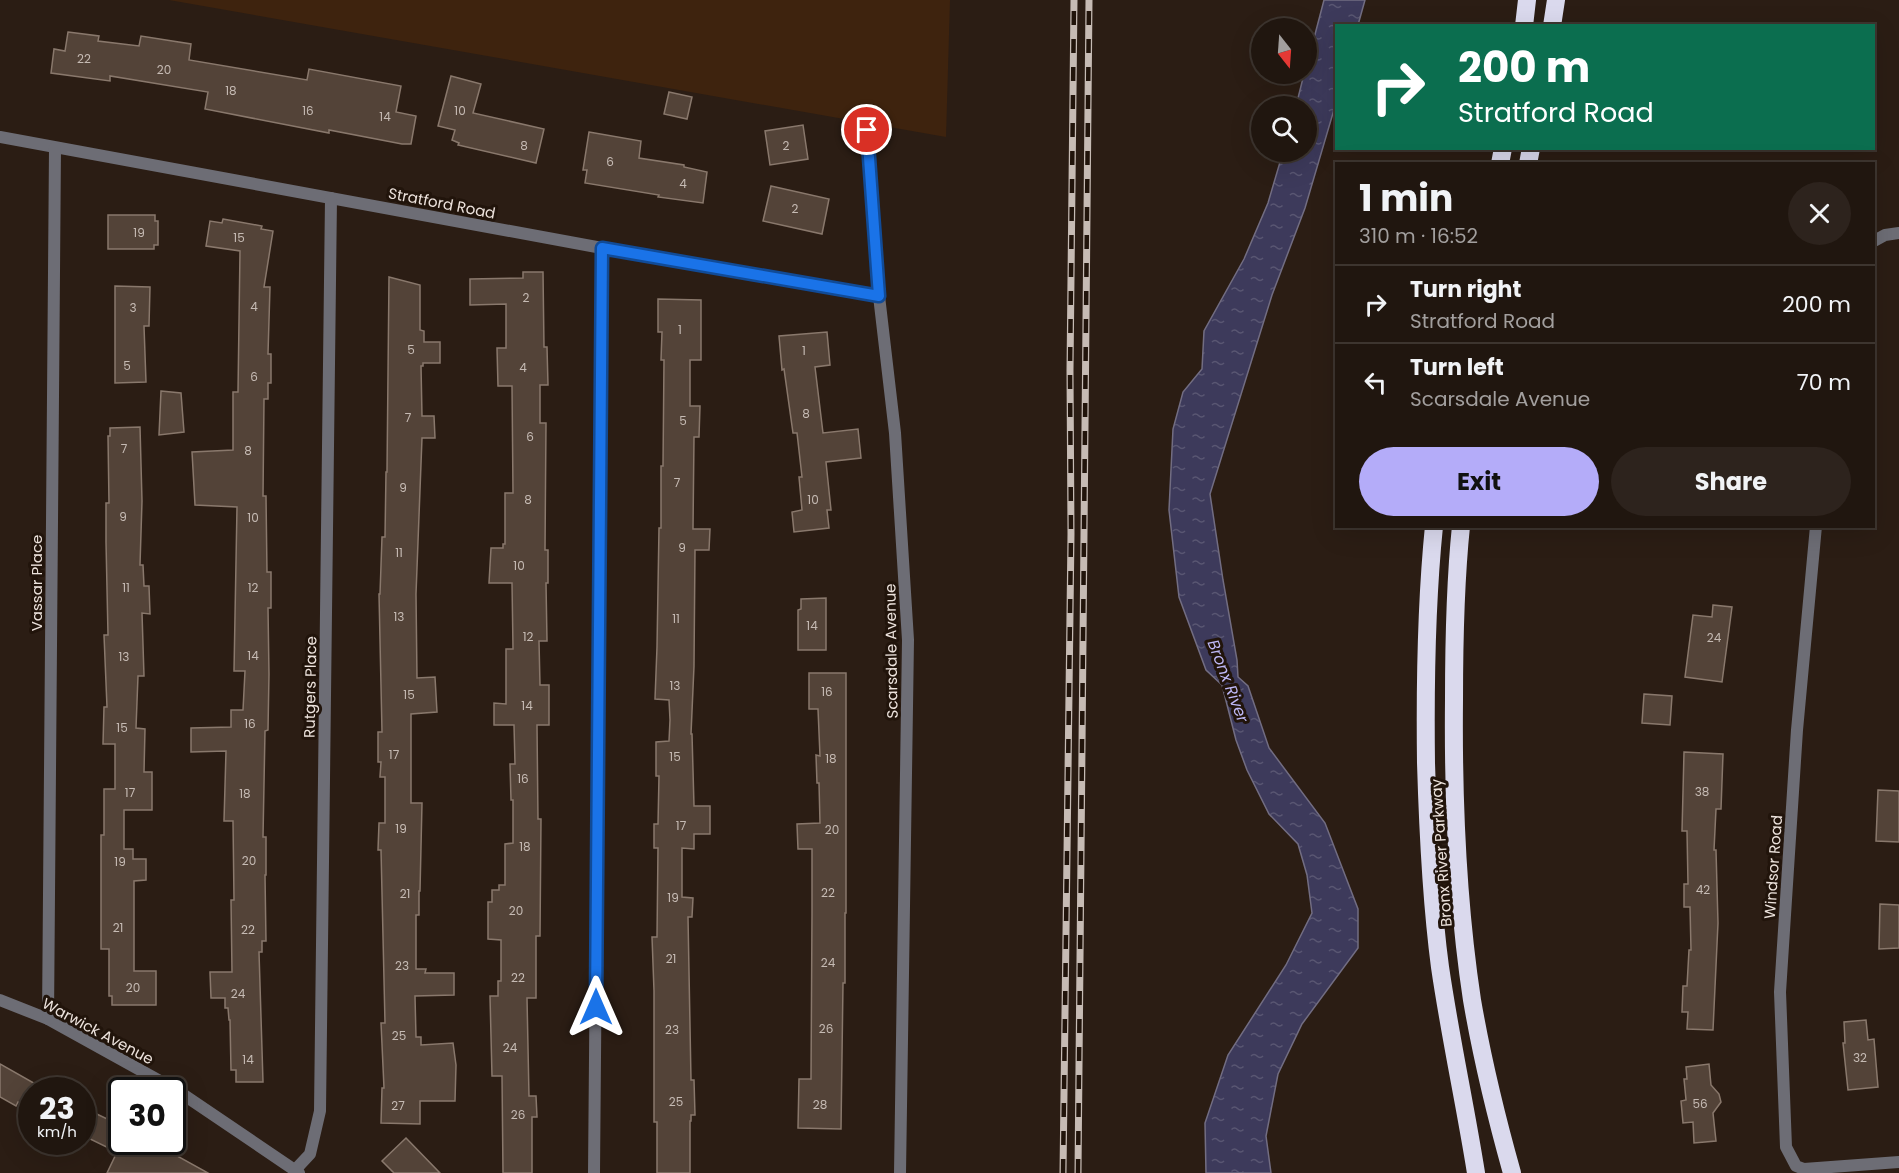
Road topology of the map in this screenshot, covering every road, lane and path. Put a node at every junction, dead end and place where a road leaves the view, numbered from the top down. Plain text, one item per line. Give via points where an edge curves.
1 (1527, 0) edge
2 (1556, 0) edge
3 (1524, 24) edge
4 (1552, 24) edge
5 (867, 130) dead end
6 (0, 137) edge
7 (55, 148) junction
8 (331, 198) junction
9 (1899, 233) edge
10 (1875, 240) edge
11 (602, 248) junction
12 (879, 296) junction
13 (1434, 528) edge
14 (1461, 528) edge
15 (1816, 528) edge
16 (0, 1000) edge
17 (48, 1019) junction
18 (1899, 1162) edge
19 (297, 1171) edge
20 (594, 1173) edge
21 (900, 1173) edge
22 (1476, 1173) edge
23 (1512, 1173) edge

1 - 3 highway
2 - 4 highway
5 - 12 street, Scarsdale Avenue
6 - 7 street, Stratford Road
7 - 8 street, Stratford Road
7 - 17 street, Vassar Place
8 - 11 street, Stratford Road
8 - 19 street, Rutgers Place via 320,1111 310,1154
9 - 10 street
11 - 12 street, Stratford Road
11 - 20 street
12 - 21 street, Scarsdale Avenue via 896,433 908,640
13 - 22 highway, Bronx River Parkway via 1426,683 1431,871 1446,1009
14 - 23 highway, Bronx River Parkway via 1454,724 1462,909 1472,999 1492,1100
15 - 18 street, Windsor Road via 1797,730 1780,992 1786,1147 1796,1166 1803,1169
16 - 17 street, Warwick Avenue
17 - 19 street, Warwick Avenue via 178,1090

